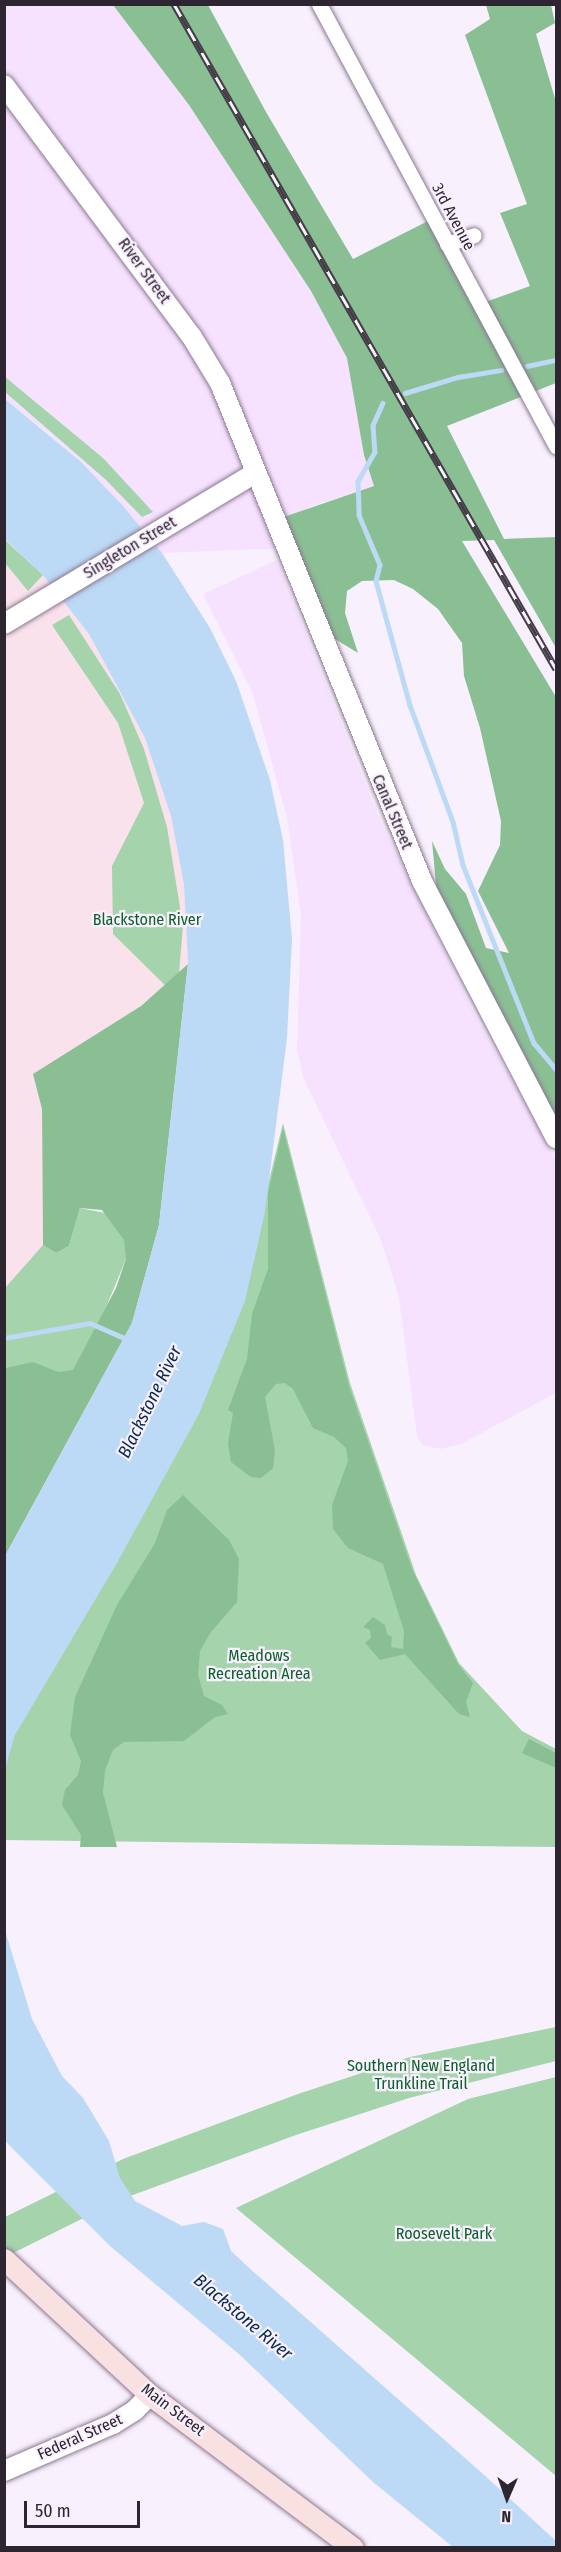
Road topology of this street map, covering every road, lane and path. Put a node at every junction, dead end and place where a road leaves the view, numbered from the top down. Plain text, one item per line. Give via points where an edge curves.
1 (320, 4) edge
2 (4, 85) edge
3 (474, 235) dead end
4 (447, 244) junction
5 (556, 446) edge
6 (255, 473) junction
7 (4, 624) edge
8 (556, 1138) edge
9 (4, 2259) edge
10 (150, 2395) junction
11 (4, 2471) edge
12 (353, 2547) edge

1 - 4 street, 3rd Avenue
2 - 6 street, River Street via 192,337 220,383
3 - 4 street
4 - 5 street, 3rd Avenue
6 - 7 street, Singleton Street
6 - 8 street, Canal Street via 418,872
9 - 10 main road, Main Street
10 - 11 street, Federal Street via 113,2424
10 - 12 main road, Main Street

